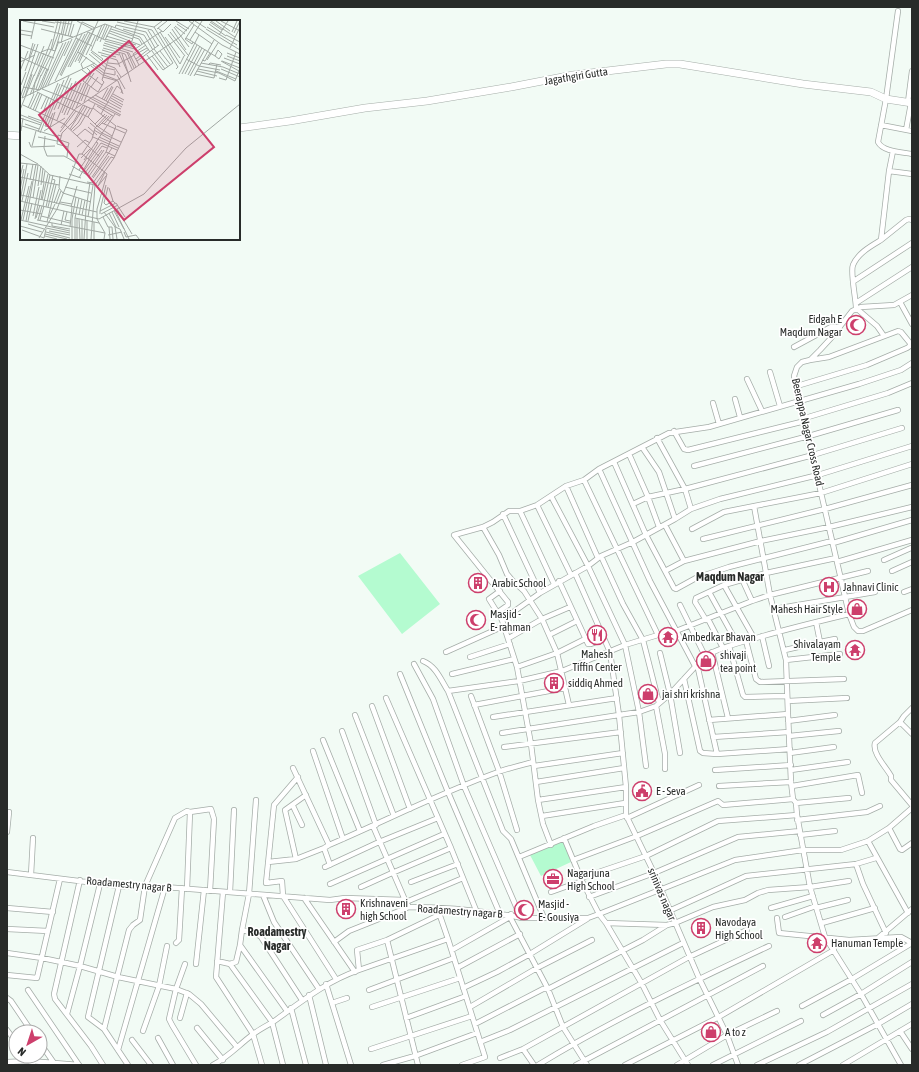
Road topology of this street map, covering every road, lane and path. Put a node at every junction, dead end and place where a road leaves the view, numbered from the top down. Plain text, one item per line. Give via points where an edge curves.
1 (898, 11) dead end
2 (912, 71) edge
3 (886, 99) junction
4 (910, 103) edge
5 (881, 125) junction
6 (240, 128) edge
7 (906, 130) junction
8 (912, 130) edge
9 (7, 136) edge
10 (20, 136) edge
11 (893, 151) junction
12 (912, 154) edge
13 (889, 171) junction
14 (912, 174) edge
15 (912, 220) edge
16 (881, 240) junction
17 (912, 243) edge
18 (912, 267) edge
19 (854, 281) junction
20 (912, 295) edge
21 (900, 302) junction
22 (856, 303) junction
23 (856, 308) junction
24 (912, 324) edge
25 (840, 327) junction
26 (884, 336) junction
27 (794, 347) dead end
28 (810, 360) junction
29 (912, 363) edge
30 (770, 372) dead end
31 (747, 379) dead end
32 (912, 383) edge
33 (797, 386) junction
34 (735, 399) dead end
35 (800, 401) junction
36 (713, 403) dead end
37 (780, 406) junction
38 (898, 410) dead end
39 (762, 411) junction
40 (740, 417) junction
41 (805, 420) junction
42 (719, 424) junction
43 (902, 428) dead end
44 (674, 431) junction
45 (809, 436) junction
46 (657, 438) junction
47 (642, 446) junction
48 (912, 446) edge
49 (629, 454) junction
50 (813, 455) junction
51 (614, 462) junction
52 (912, 464) edge
53 (694, 466) dead end
54 (599, 470) junction
55 (818, 476) junction
56 (584, 480) junction
57 (912, 485) edge
58 (566, 486) junction
59 (685, 489) junction
60 (666, 492) junction
61 (821, 493) junction
62 (551, 496) junction
63 (648, 497) junction
64 (537, 504) junction
65 (633, 504) junction
66 (754, 506) junction
67 (912, 507) edge
68 (691, 509) junction
69 (825, 509) junction
70 (520, 511) junction
71 (503, 514) junction
72 (675, 519) junction
73 (912, 520) edge
74 (665, 525) junction
75 (759, 525) junction
76 (483, 527) junction
77 (659, 527) junction
78 (829, 527) junction
79 (692, 529) dead end
80 (646, 534) junction
81 (703, 539) dead end
82 (910, 540) edge
83 (761, 541) junction
84 (633, 542) junction
85 (832, 542) junction
86 (617, 548) junction
87 (911, 549) edge
88 (600, 557) junction
89 (764, 559) junction
90 (837, 560) junction
91 (884, 560) dead end
92 (684, 561) junction
93 (912, 562) edge
94 (588, 566) junction
95 (665, 571) junction
96 (868, 571) dead end
97 (892, 571) dead end
98 (766, 573) junction
99 (573, 574) junction
100 (840, 578) junction
101 (742, 579) junction
102 (560, 581) junction
103 (554, 584) junction
104 (724, 585) junction
105 (912, 589) edge
106 (500, 591) junction
107 (709, 592) junction
108 (875, 592) dead end
109 (904, 592) dead end
110 (540, 593) junction
111 (770, 595) junction
112 (845, 596) junction
113 (531, 600) junction
114 (752, 601) junction
115 (680, 605) dead end
116 (570, 607) junction
117 (737, 608) junction
118 (774, 609) junction
119 (912, 610) edge
120 (498, 612) junction
121 (721, 614) junction
122 (849, 614) junction
123 (542, 619) junction
124 (502, 620) junction
125 (707, 620) junction
126 (577, 621) junction
127 (816, 622) junction
128 (690, 625) junction
129 (504, 626) junction
130 (780, 630) junction
131 (676, 631) junction
132 (549, 634) junction
133 (658, 635) junction
134 (762, 636) junction
135 (509, 638) junction
136 (754, 638) junction
137 (585, 639) junction
138 (604, 639) junction
139 (835, 639) dead end
140 (643, 640) junction
141 (746, 640) junction
142 (820, 642) junction
143 (737, 643) junction
144 (510, 644) junction
145 (625, 645) junction
146 (729, 646) junction
147 (723, 648) junction
148 (785, 650) junction
149 (446, 652) dead end
150 (610, 652) junction
151 (712, 652) junction
152 (557, 653) junction
153 (660, 653) dead end
154 (840, 654) dead end
155 (705, 656) junction
156 (470, 657) dead end
157 (514, 659) junction
158 (786, 660) junction
159 (423, 661) dead end
160 (414, 664) dead end
161 (696, 665) junction
162 (769, 666) dead end
163 (517, 667) junction
164 (562, 671) junction
165 (400, 674) dead end
166 (452, 674) dead end
167 (684, 679) junction
168 (844, 679) dead end
169 (519, 681) junction
170 (787, 681) junction
171 (565, 688) junction
172 (448, 692) junction
173 (670, 694) junction
174 (470, 696) dead end
175 (522, 696) junction
176 (386, 698) dead end
177 (617, 698) junction
178 (788, 698) junction
179 (847, 698) dead end
180 (474, 705) junction
181 (569, 705) junction
182 (658, 705) junction
183 (372, 706) dead end
184 (912, 708) edge
185 (525, 712) junction
186 (639, 712) junction
187 (788, 714) junction
188 (355, 715) dead end
189 (619, 715) junction
190 (835, 715) dead end
191 (493, 717) dead end
192 (728, 718) junction
193 (709, 720) junction
194 (788, 721) junction
195 (900, 722) junction
196 (528, 728) junction
197 (342, 730) dead end
198 (839, 731) dead end
199 (621, 732) junction
200 (502, 733) dead end
201 (789, 734) junction
202 (912, 734) edge
203 (713, 737) junction
204 (323, 740) dead end
205 (531, 744) junction
206 (504, 747) dead end
207 (834, 747) dead end
208 (313, 751) dead end
209 (790, 751) junction
210 (623, 753) junction
211 (680, 753) dead end
212 (717, 754) junction
213 (848, 762) dead end
214 (534, 764) junction
215 (646, 766) dead end
216 (293, 768) dead end
217 (624, 768) junction
218 (791, 768) junction
219 (666, 769) dead end
220 (715, 770) dead end
221 (499, 771) junction
222 (298, 777) junction
223 (482, 778) junction
224 (536, 782) junction
225 (791, 784) junction
226 (699, 785) dead end
227 (464, 786) junction
228 (719, 786) dead end
229 (626, 787) junction
230 (448, 792) junction
231 (862, 793) dead end
232 (306, 795) junction
233 (849, 798) dead end
234 (256, 800) dead end
235 (429, 800) junction
236 (538, 800) junction
237 (794, 801) junction
238 (626, 803) junction
239 (293, 806) junction
240 (880, 806) dead end
241 (912, 806) edge
242 (410, 809) junction
243 (234, 810) dead end
244 (9, 812) dead end
245 (190, 812) junction
246 (394, 816) junction
247 (542, 816) junction
248 (627, 816) junction
249 (797, 817) junction
250 (438, 818) junction
251 (302, 825) dead end
252 (374, 826) junction
253 (889, 828) junction
254 (517, 830) dead end
255 (360, 831) junction
256 (835, 831) dead end
257 (7, 832) edge
258 (800, 833) junction
259 (444, 834) junction
260 (637, 836) junction
261 (33, 838) dead end
262 (564, 838) junction
263 (343, 839) junction
264 (868, 841) junction
265 (379, 842) junction
266 (912, 843) edge
267 (329, 845) junction
268 (551, 845) junction
269 (324, 848) junction
270 (451, 848) junction
271 (803, 850) junction
272 (646, 856) junction
273 (519, 857) junction
274 (387, 858) junction
275 (876, 858) junction
276 (296, 859) junction
277 (573, 860) junction
278 (268, 862) junction
279 (458, 864) junction
280 (856, 864) junction
281 (330, 865) junction
282 (325, 867) dead end
283 (806, 869) junction
284 (7, 872) edge
285 (392, 873) junction
286 (654, 873) junction
287 (31, 876) junction
288 (60, 878) junction
289 (463, 878) junction
290 (80, 880) junction
291 (581, 880) junction
292 (849, 881) dead end
293 (411, 882) dead end
294 (100, 884) junction
295 (330, 884) dead end
296 (119, 886) junction
297 (145, 886) junction
298 (165, 887) junction
299 (810, 887) junction
300 (361, 888) dead end
301 (184, 889) junction
302 (204, 890) junction
303 (661, 890) junction
304 (210, 891) junction
305 (224, 892) junction
306 (230, 892) junction
307 (551, 892) dead end
308 (249, 894) junction
309 (263, 895) junction
310 (283, 896) junction
311 (812, 896) junction
312 (589, 897) junction
313 (304, 898) junction
314 (848, 900) dead end
315 (406, 901) junction
316 (409, 907) junction
317 (436, 907) junction
318 (816, 907) junction
319 (7, 908) edge
320 (771, 908) dead end
321 (875, 908) junction
322 (476, 910) junction
323 (669, 911) junction
324 (910, 911) edge
325 (53, 912) junction
326 (500, 914) junction
327 (599, 914) junction
328 (439, 915) junction
329 (511, 916) junction
330 (785, 917) dead end
331 (521, 918) junction
332 (544, 918) junction
333 (588, 918) junction
334 (777, 918) dead end
335 (606, 923) junction
336 (675, 923) junction
337 (822, 923) junction
338 (667, 925) junction
339 (7, 929) edge
340 (242, 930) junction
341 (747, 930) dead end
342 (48, 931) junction
343 (886, 933) junction
344 (520, 934) junction
345 (825, 937) junction
346 (878, 938) junction
347 (448, 939) junction
348 (387, 940) junction
349 (592, 940) dead end
350 (334, 942) junction
351 (176, 943) dead end
352 (683, 943) junction
353 (912, 943) edge
354 (240, 945) junction
355 (167, 946) dead end
356 (769, 946) dead end
357 (452, 950) junction
358 (622, 950) junction
359 (834, 950) junction
360 (7, 953) edge
361 (530, 954) junction
362 (690, 957) junction
363 (42, 958) junction
364 (454, 958) junction
365 (392, 960) junction
366 (217, 961) junction
367 (61, 962) junction
368 (912, 962) edge
369 (185, 964) dead end
370 (196, 964) dead end
371 (230, 964) junction
372 (80, 966) junction
373 (763, 966) dead end
374 (457, 968) junction
375 (537, 968) junction
376 (633, 969) junction
377 (357, 971) junction
378 (99, 972) junction
379 (7, 976) edge
380 (118, 977) junction
381 (460, 978) junction
382 (699, 978) junction
383 (336, 979) junction
384 (852, 979) junction
385 (397, 980) junction
386 (138, 981) junction
387 (326, 984) junction
388 (642, 984) junction
389 (912, 984) edge
390 (159, 986) junction
391 (463, 988) junction
392 (176, 989) junction
393 (319, 989) junction
394 (548, 989) junction
395 (28, 990) dead end
396 (368, 990) dead end
397 (187, 993) junction
398 (861, 994) junction
399 (309, 995) junction
400 (466, 996) junction
401 (708, 996) junction
402 (7, 998) edge
403 (347, 998) dead end
404 (401, 998) junction
405 (302, 1000) junction
406 (652, 1002) junction
407 (332, 1003) junction
408 (912, 1004) edge
409 (470, 1006) junction
410 (802, 1006) dead end
411 (556, 1007) junction
412 (291, 1008) junction
413 (372, 1008) dead end
414 (869, 1008) junction
415 (287, 1011) junction
416 (777, 1011) dead end
417 (67, 1014) junction
418 (823, 1015) dead end
419 (472, 1016) junction
420 (180, 1018) dead end
421 (406, 1018) junction
422 (717, 1018) junction
423 (660, 1020) junction
424 (801, 1021) dead end
425 (272, 1022) junction
426 (27, 1024) edge
427 (475, 1024) junction
428 (878, 1024) junction
429 (912, 1024) edge
430 (563, 1027) junction
431 (197, 1028) dead end
432 (104, 1029) junction
433 (143, 1031) dead end
434 (900, 1031) junction
435 (477, 1033) junction
436 (253, 1034) junction
437 (727, 1035) junction
438 (411, 1036) junction
439 (158, 1038) dead end
440 (886, 1039) junction
441 (132, 1040) dead end
442 (673, 1040) junction
443 (480, 1042) junction
444 (573, 1044) junction
445 (237, 1046) junction
446 (371, 1049) dead end
447 (523, 1049) junction
448 (912, 1049) edge
449 (118, 1050) junction
450 (48, 1055) edge
451 (734, 1055) junction
452 (416, 1056) junction
453 (500, 1058) dead end
454 (223, 1060) junction
455 (584, 1060) junction
456 (687, 1063) edge
457 (54, 1064) edge
458 (471, 1064) edge
459 (80, 1065) edge
460 (103, 1065) edge
461 (128, 1065) edge
462 (151, 1065) edge
463 (173, 1065) edge
464 (196, 1065) edge
465 (213, 1065) edge
466 (262, 1065) edge
467 (283, 1065) edge
468 (306, 1065) edge
469 (326, 1065) edge
470 (351, 1065) edge
471 (384, 1065) edge
472 (418, 1065) edge
473 (462, 1065) edge
474 (534, 1065) edge
475 (538, 1065) edge
476 (576, 1065) edge
477 (587, 1065) edge
478 (625, 1065) edge
479 (676, 1065) edge
480 (713, 1065) edge
481 (738, 1065) edge
482 (757, 1065) edge
483 (799, 1065) edge
484 (843, 1065) edge
485 (901, 1065) edge

1 - 3 street
2 - 4 street
3 - 4 street, Jagathgiri Gutta
3 - 5 street
3 - 6 street, Jagathgiri Gutta via 871,92 666,64 573,75 427,101
4 - 7 street
5 - 7 street
5 - 11 street via 879,144
7 - 8 street
9 - 10 street
11 - 12 street
11 - 13 street
13 - 14 street
13 - 16 street
15 - 16 street via 906,220
16 - 19 street via 863,252 853,265
17 - 19 street
18 - 22 street
19 - 22 street
20 - 21 street
21 - 23 street via 889,306
21 - 24 street
22 - 23 street
23 - 25 street, Beerappa Nagar Cross Road
23 - 26 street via 877,326
25 - 27 street via 831,327
25 - 28 street, Beerappa Nagar Cross Road
26 - 28 street via 830,357
26 - 33 street via 901,332 910,346 867,365
28 - 33 street, Beerappa Nagar Cross Road via 802,362 795,371
29 - 35 street via 885,376
30 - 37 street
31 - 39 street
32 - 41 street
33 - 35 street, Beerappa Nagar Cross Road
34 - 40 street
35 - 37 street
35 - 41 street, Beerappa Nagar Cross Road
36 - 42 street
37 - 39 street
38 - 45 street
39 - 40 street
40 - 42 street
41 - 44 street via 688,450 684,449
41 - 45 street, Beerappa Nagar Cross Road
42 - 44 street
43 - 50 street
44 - 46 street
45 - 50 street, Beerappa Nagar Cross Road
45 - 53 street
46 - 47 street
46 - 59 street
47 - 49 street
47 - 60 street via 659,472
48 - 55 street
49 - 51 street
49 - 63 street
50 - 55 street, Beerappa Nagar Cross Road
50 - 59 street
51 - 54 street
51 - 65 street
52 - 61 street
54 - 56 street
54 - 84 street
55 - 61 street, Beerappa Nagar Cross Road
55 - 68 street via 720,499
56 - 58 street
56 - 86 street
57 - 69 street
58 - 62 street
58 - 88 street
59 - 60 street
59 - 68 street
60 - 63 street
60 - 72 street
61 - 66 street
61 - 69 street, Beerappa Nagar Cross Road
62 - 64 street
62 - 94 street
63 - 65 street
63 - 77 street
64 - 70 street
64 - 99 street, srinivas nagar
65 - 80 street
66 - 75 street
66 - 79 street via 724,512
67 - 78 street
68 - 72 street
69 - 75 street
69 - 78 street, Beerappa Nagar Cross Road
70 - 71 street via 513,510
70 - 103 street
71 - 76 street
71 - 110 street
72 - 74 street
73 - 85 street
74 - 77 street
74 - 92 street
75 - 81 street
75 - 83 street
76 - 106 street via 454,535
76 - 113 street via 507,574
77 - 80 street
78 - 83 street
78 - 85 street, Beerappa Nagar Cross Road
80 - 84 street
80 - 95 street
82 - 87 street
82 - 90 street
83 - 89 street
83 - 92 street
84 - 86 street
84 - 131 street via 650,582
85 - 89 street
85 - 90 street, Beerappa Nagar Cross Road
86 - 88 street
86 - 133 street
87 - 91 street
88 - 94 street
88 - 140 street
89 - 95 street via 729,566 696,578 676,589
89 - 98 street
90 - 98 street
90 - 100 street, Beerappa Nagar Cross Road
92 - 95 street
93 - 97 street
94 - 99 street
94 - 145 street
96 - 100 street
98 - 101 street
98 - 111 street
99 - 102 street
99 - 138 street, srinivas nagar
100 - 111 street
100 - 112 street, Beerappa Nagar Cross Road
101 - 104 street
101 - 114 street
102 - 103 street
102 - 116 street
103 - 110 street
104 - 107 street
104 - 117 street
105 - 109 street
106 - 120 street via 509,603
106 - 120 street via 489,599
107 - 121 street
107 - 125 street via 695,600
108 - 112 street
110 - 113 street
111 - 114 street
111 - 118 street
112 - 118 street
112 - 122 street, Beerappa Nagar Cross Road
113 - 123 street
113 - 124 street
114 - 117 street
115 - 128 street
116 - 123 street
116 - 126 street
117 - 121 street
117 - 136 street
118 - 130 street
119 - 122 street, Beerappa Nagar Cross Road via 863,631 858,631 854,627
120 - 124 street
121 - 125 street
121 - 143 street
122 - 127 street
123 - 132 street
123 - 135 street
124 - 129 street
125 - 128 street
125 - 147 street
126 - 132 street
126 - 137 street
127 - 130 street
127 - 142 street
128 - 131 street
128 - 155 street
129 - 135 street
129 - 149 street
130 - 134 street
130 - 148 street
131 - 133 street
131 - 161 street
132 - 152 street
133 - 140 street
134 - 136 street
134 - 162 street
135 - 144 street
136 - 141 street
137 - 138 street via 589,644
137 - 152 street
138 - 150 street, srinivas nagar
139 - 142 street
140 - 145 street
140 - 182 street
141 - 143 street
141 - 170 street via 758,681
142 - 148 street
143 - 146 street
144 - 156 street
144 - 157 street
145 - 150 street
145 - 186 street
146 - 147 street
146 - 178 street via 745,697
147 - 151 street
148 - 158 street
150 - 164 street
150 - 177 street, srinivas nagar
151 - 155 street
151 - 192 street
152 - 163 street
152 - 164 street
153 - 173 street
154 - 158 street
155 - 161 street
157 - 163 street
157 - 166 street
158 - 170 street
159 - 172 street via 429,663 438,674
160 - 227 street via 433,699
161 - 167 street
161 - 193 street
163 - 169 street
164 - 169 street
164 - 171 street
165 - 230 street
167 - 173 street
167 - 212 street via 700,751
168 - 170 street
169 - 172 street
169 - 175 street
170 - 178 street
171 - 175 street
171 - 181 street
172 - 223 street
173 - 182 street
173 - 211 street
174 - 180 street
175 - 180 street
175 - 185 street
176 - 235 street
177 - 181 street
177 - 189 street, srinivas nagar
178 - 179 street
178 - 187 street
180 - 221 street
181 - 185 street
182 - 186 street
182 - 219 street
183 - 242 street
184 - 195 street
185 - 191 street
185 - 196 street
186 - 189 street
186 - 215 street
187 - 192 street
187 - 194 street
188 - 246 street
189 - 196 street
189 - 199 street, srinivas nagar
190 - 194 street
192 - 193 street
193 - 203 street
194 - 201 street
195 - 202 street
195 - 241 street via 875,743 874,747 891,780
196 - 200 street
196 - 205 street
197 - 252 street
198 - 201 street
199 - 205 street
199 - 210 street, srinivas nagar
201 - 203 street
201 - 209 street
203 - 212 street
204 - 255 street
205 - 206 street
205 - 214 street
207 - 209 street
208 - 263 street
209 - 212 street
209 - 218 street
210 - 214 street
210 - 217 street, srinivas nagar
213 - 218 street
214 - 221 street
214 - 224 street
216 - 222 street
217 - 224 street
217 - 229 street, srinivas nagar
218 - 220 street
218 - 225 street
221 - 223 street
221 - 254 street
222 - 232 street
222 - 278 street via 274,805
223 - 227 street
223 - 273 street via 504,834 511,839
224 - 236 street
225 - 228 street
225 - 231 street via 858,775
225 - 237 street
226 - 248 street
227 - 230 street
227 - 331 street
229 - 236 street
229 - 238 street, srinivas nagar
230 - 235 street
230 - 326 street
232 - 239 street
232 - 267 street
233 - 237 street
234 - 308 street
235 - 242 street
235 - 250 street
236 - 247 street
237 - 249 street
237 - 260 street via 723,805 718,801
238 - 247 street
238 - 248 street, srinivas nagar
239 - 251 street
239 - 276 street via 285,810
240 - 249 street via 867,812
241 - 253 street, Roadamestry nagar B
242 - 246 street
243 - 306 street
244 - 257 street
245 - 297 street via 187,811 175,818
245 - 301 street
245 - 304 street via 211,809 214,818
246 - 252 street
247 - 268 street
248 - 260 street, srinivas nagar
248 - 262 street
249 - 258 street
249 - 272 street via 718,821
250 - 259 street
250 - 265 street
252 - 255 street
252 - 265 street
253 - 264 street, Roadamestry nagar B
253 - 266 street via 900,850
255 - 263 street
256 - 258 street
258 - 271 street
258 - 286 street via 738,837
259 - 270 street
259 - 274 street
260 - 272 street, srinivas nagar
260 - 277 street
261 - 287 street
262 - 268 street
262 - 277 street
263 - 267 street
264 - 271 street, Roadamestry nagar B via 841,850
264 - 275 street
265 - 274 street
265 - 281 street
267 - 269 street
268 - 273 street
269 - 276 street
269 - 281 street
270 - 279 street
270 - 285 street
271 - 283 street
271 - 303 street, Roadamestry nagar B via 735,860
272 - 286 street, srinivas nagar
272 - 291 street
273 - 332 street
274 - 285 street
274 - 295 street
275 - 280 street
275 - 324 street
276 - 278 street
277 - 291 street
278 - 310 street via 266,883 282,881
279 - 289 street
279 - 293 street
280 - 283 street
280 - 321 street
281 - 282 street
283 - 299 street
283 - 323 street via 746,876
284 - 287 street, Roadamestry nagar B
285 - 300 street
285 - 315 street
286 - 303 street, srinivas nagar
286 - 312 street
287 - 288 street, Roadamestry nagar B
288 - 290 street, Roadamestry nagar B
288 - 325 street
289 - 315 street
289 - 322 street
290 - 294 street, Roadamestry nagar B
290 - 367 street
291 - 307 street
291 - 312 street
292 - 299 street
294 - 296 street, Roadamestry nagar B
294 - 372 street
296 - 297 street, Roadamestry nagar B
296 - 378 street
297 - 298 street, Roadamestry nagar B
297 - 380 street via 140,920 129,930
298 - 301 street, Roadamestry nagar B
298 - 386 street
299 - 311 street
299 - 336 street via 768,890 745,900 713,907
301 - 302 street, Roadamestry nagar B
301 - 351 street via 179,940
302 - 304 street, Roadamestry nagar B
302 - 370 street
303 - 323 street, srinivas nagar
303 - 327 street, Roadamestry nagar B
304 - 305 street, Roadamestry nagar B
305 - 306 street, Roadamestry nagar B
305 - 366 street
306 - 308 street, Roadamestry nagar B
308 - 309 street, Roadamestry nagar B
308 - 340 street
309 - 310 street, Roadamestry nagar B
309 - 393 street via 274,922
310 - 313 street, Roadamestry nagar B
310 - 383 street
311 - 318 street
311 - 320 street
312 - 327 street
313 - 315 street, Roadamestry nagar B
313 - 350 street
314 - 318 street
315 - 316 street, Roadamestry nagar B
316 - 317 street, Roadamestry nagar B
316 - 350 street via 349,931
317 - 322 street, Roadamestry nagar B
317 - 328 street
318 - 330 street
318 - 337 street
319 - 325 street
321 - 337 street
321 - 343 street
322 - 326 street, Roadamestry nagar B
323 - 336 street, srinivas nagar
324 - 343 street
325 - 342 street
326 - 329 street, Roadamestry nagar B
327 - 333 street, Roadamestry nagar B
327 - 335 street
328 - 347 street
328 - 348 street
329 - 331 street, Roadamestry nagar B
329 - 344 street
329 - 357 street
331 - 332 street, Roadamestry nagar B
332 - 333 street, Roadamestry nagar B
333 - 361 street
334 - 345 street via 779,933
335 - 338 street
335 - 358 street
336 - 338 street
336 - 352 street, srinivas nagar
337 - 345 street
338 - 358 street
339 - 342 street
340 - 354 street
340 - 405 street via 261,937
341 - 362 street
342 - 363 street
343 - 346 street
344 - 361 street
344 - 374 street
345 - 346 street via 849,940
345 - 359 street
346 - 353 street via 901,937
347 - 357 street
347 - 365 street
348 - 365 street
348 - 377 street via 357,950
349 - 375 street
350 - 377 street
352 - 362 street, srinivas nagar
352 - 376 street
353 - 384 street
354 - 371 street via 236,962
354 - 415 street
355 - 390 street
356 - 382 street
357 - 364 street
358 - 376 street
358 - 394 street
359 - 384 street
359 - 422 street
360 - 363 street
361 - 375 street
361 - 391 street
362 - 382 street, srinivas nagar
362 - 388 street
363 - 367 street
363 - 379 street via 37,978
364 - 374 street
364 - 385 street
365 - 377 street
365 - 385 street
366 - 371 street
366 - 436 street via 216,977
367 - 372 street
367 - 417 street via 54,994
368 - 398 street
369 - 392 street
371 - 425 street
372 - 378 street
372 - 417 street
373 - 401 street
374 - 381 street
375 - 394 street
375 - 409 street
376 - 388 street
376 - 411 street
377 - 383 street
378 - 380 street
378 - 432 street via 88,1017
380 - 386 street
380 - 432 street
381 - 391 street
381 - 404 street
382 - 401 street, srinivas nagar
382 - 406 street
383 - 387 street
384 - 398 street
384 - 410 street
385 - 396 street
385 - 404 street
386 - 390 street
386 - 449 street
387 - 393 street
387 - 407 street
388 - 406 street
388 - 430 street
389 - 414 street
390 - 392 street
390 - 433 street
391 - 400 street
392 - 397 street
392 - 464 street via 169,1019
393 - 399 street
394 - 411 street
394 - 427 street via 543,989
395 - 459 street
397 - 420 street
397 - 445 street via 201,1004
398 - 414 street
398 - 418 street
399 - 405 street
399 - 469 street
400 - 409 street
400 - 421 street
401 - 422 street, srinivas nagar
401 - 423 street
402 - 426 street
403 - 407 street
404 - 413 street
404 - 421 street
405 - 412 street
406 - 423 street
406 - 444 street
407 - 470 street
408 - 428 street
409 - 419 street
411 - 430 street
411 - 443 street
412 - 415 street
412 - 468 street
414 - 428 street
414 - 482 street via 827,1032
415 - 425 street
416 - 437 street
417 - 460 street
419 - 427 street
419 - 438 street
421 - 438 street
422 - 437 street, srinivas nagar
422 - 442 street
423 - 442 street
423 - 455 street
424 - 451 street
425 - 436 street
425 - 467 street
427 - 435 street
428 - 440 street
428 - 483 street
429 - 434 street
430 - 444 street
430 - 447 street
431 - 454 street
432 - 449 street
434 - 440 street
434 - 448 street
435 - 443 street
435 - 452 street
436 - 445 street
436 - 466 street
437 - 451 street, srinivas nagar
437 - 456 street
438 - 446 street
438 - 452 street
439 - 463 street
440 - 484 street
440 - 485 street
441 - 462 street
442 - 456 street
442 - 478 street
443 - 458 street via 485,1057
444 - 455 street
444 - 475 street
445 - 454 street
447 - 453 street
447 - 474 street
449 - 461 street
450 - 457 street
451 - 480 street
451 - 481 street, srinivas nagar
452 - 471 street
452 - 472 street
454 - 465 street
455 - 476 street
455 - 477 street
456 - 479 street
457 - 459 street
458 - 473 street

